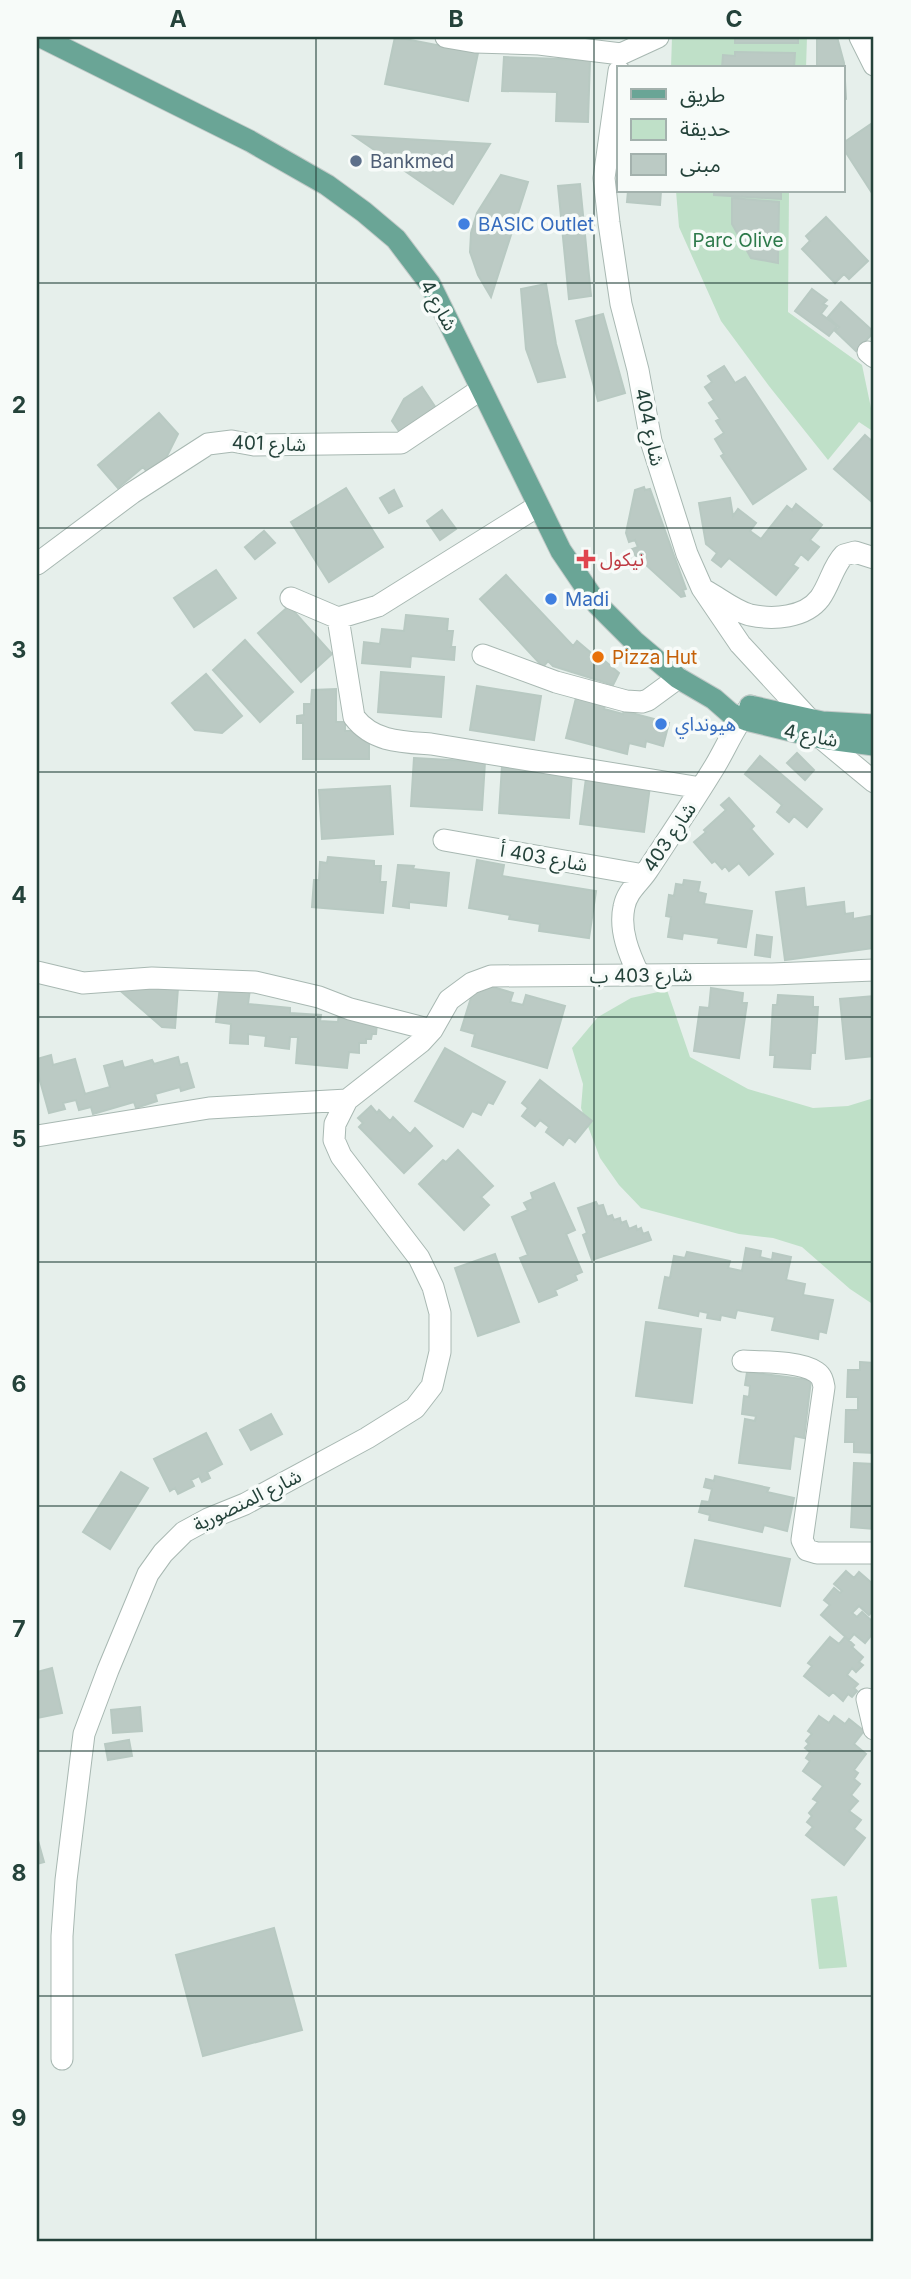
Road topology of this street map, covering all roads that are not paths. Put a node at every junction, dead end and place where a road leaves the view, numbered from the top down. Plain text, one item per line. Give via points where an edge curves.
1 (40, 37) edge
2 (446, 37) edge
3 (659, 37) edge
4 (860, 37) edge
5 (620, 65) edge
6 (874, 65) edge
7 (617, 86) edge
8 (481, 390) junction
9 (538, 506) junction
10 (874, 558) edge
11 (37, 564) edge
12 (702, 588) junction
13 (291, 598) dead end
14 (338, 618) junction
15 (483, 655) dead end
16 (678, 678) junction
17 (746, 712) junction
18 (815, 729) junction
19 (871, 739) edge
20 (874, 782) edge
21 (701, 788) junction
22 (444, 840) dead end
23 (644, 875) junction
24 (874, 970) edge
25 (37, 972) edge
26 (639, 975) junction
27 (432, 1030) junction
28 (346, 1100) junction
29 (37, 1136) edge
30 (743, 1360) dead end
31 (874, 1553) edge
32 (867, 1699) dead end
33 (874, 1729) edge
34 (62, 2059) dead end

1 - 8 main road, شارع 4 via 250,141 364,212 396,239 430,284
2 - 5 street via 539,44
3 - 5 street
4 - 6 street
7 - 12 street, شارع 404 via 604,178 621,304 654,456
8 - 9 main road, شارع 4
8 - 11 street, شارع 401 via 401,443 208,444 132,493
9 - 14 street via 379,606
9 - 16 main road, شارع 4 via 561,551 597,604
10 - 12 street via 855,552 844,555 813,606 780,618 748,614
12 - 18 street, شارع 404 via 740,644
13 - 14 street
14 - 21 street via 354,717 376,735 393,742 431,744
15 - 16 street via 626,701 648,700
16 - 17 main road, شارع 4 via 730,713
17 - 18 main road, شارع 4 via 783,730
17 - 21 street, شارع 403
18 - 19 main road, شارع 4
18 - 20 street, شارع 404
21 - 23 street, شارع 403
22 - 23 street, شارع 403 أ
23 - 26 street, شارع 403 via 624,907 626,945
24 - 26 street, شارع 403 ب
25 - 27 street via 83,983 152,978 255,982
26 - 27 street, شارع 403 ب via 491,976 449,1000
27 - 28 street
28 - 29 street via 209,1108
28 - 34 street, شارع المنصورية via 335,1124 334,1140 341,1156 419,1258 433,1287 440,1313 440,1352 432,1386 415,1408 367,1438 184,1532 148,1574 84,1734 62,1936
30 - 31 street via 790,1365 815,1371 822,1378 802,1540 807,1550 817,1553
32 - 33 street

